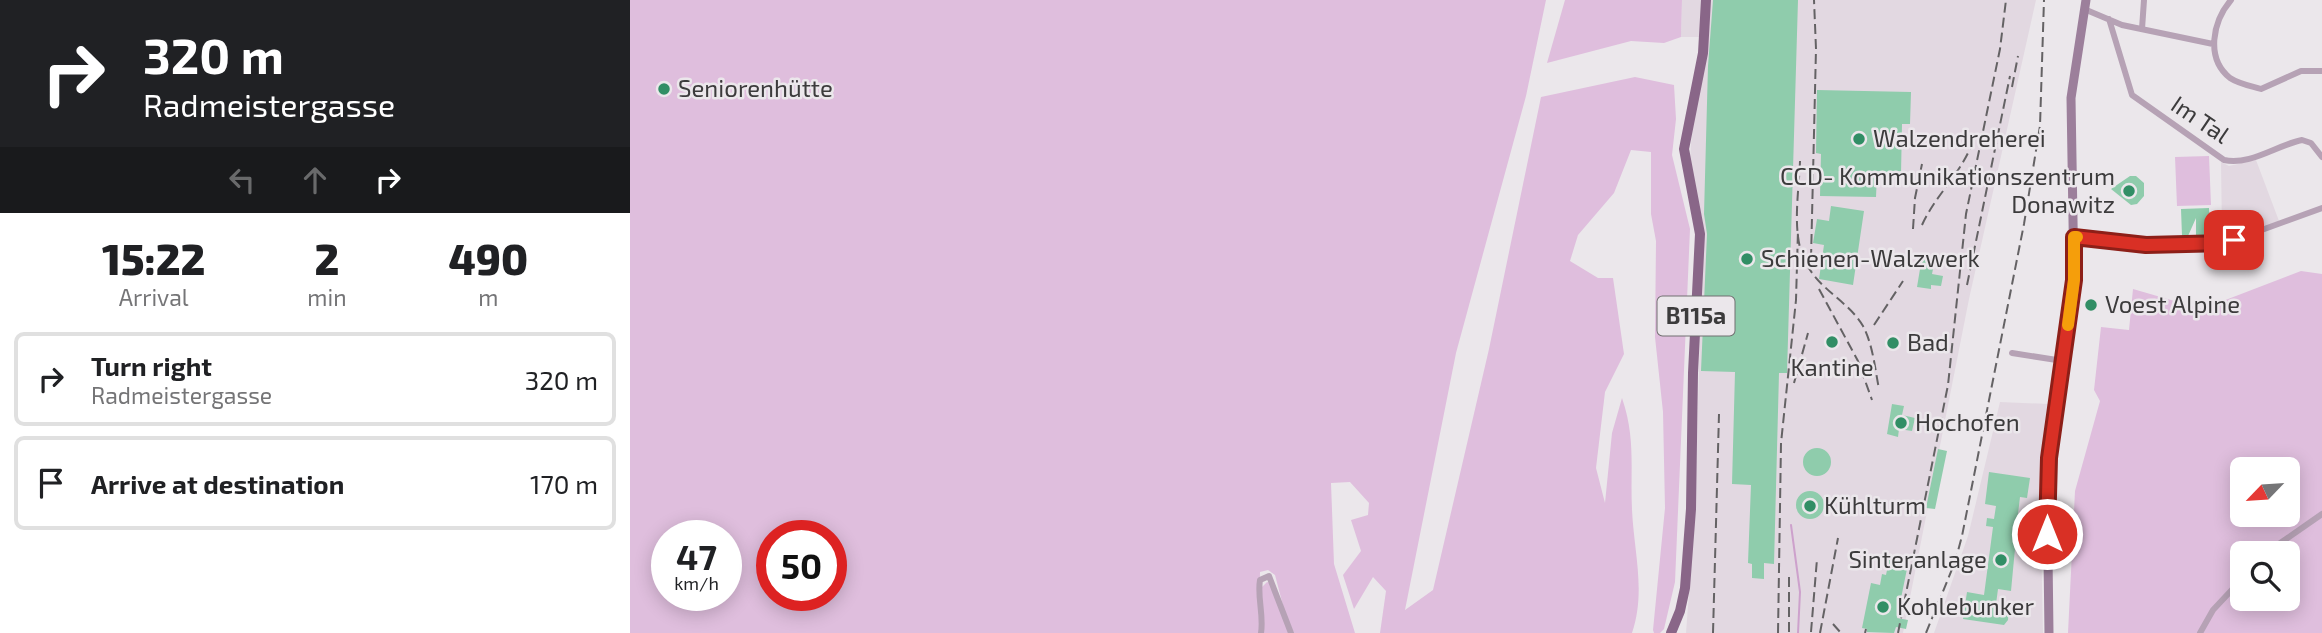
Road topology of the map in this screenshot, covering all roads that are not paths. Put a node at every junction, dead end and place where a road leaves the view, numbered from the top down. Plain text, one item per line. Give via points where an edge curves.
1 (1706, 0) edge
2 (2144, 0) edge
3 (2231, 0) edge
4 (2085, 4) edge
5 (2109, 19) junction
6 (2142, 29) junction
7 (2213, 44) junction
8 (2322, 71) edge
9 (2322, 157) edge
10 (2322, 208) edge
11 (2074, 237) junction
12 (2012, 353) dead end
13 (2063, 361) junction
14 (2322, 514) edge
15 (2283, 541) edge
16 (2230, 592) edge
17 (1261, 633) edge
18 (1291, 633) edge
19 (1671, 633) edge
20 (2049, 633) edge
21 (2200, 633) edge

1 - 19 main road, B115a via 1703,53 1684,149 1700,234 1691,509 1685,588
2 - 6 street
3 - 7 street via 2221,12
4 - 5 street
4 - 11 main road via 2071,98
5 - 6 street
5 - 9 street, Im Tal via 2132,95 2224,160 2235,163 2302,140 2311,143
6 - 7 street
7 - 8 street via 2218,65 2230,78 2261,89 2301,71
10 - 11 street via 2226,243 2146,245
11 - 13 main road via 2074,280
12 - 13 street
13 - 20 main road via 2047,478
14 - 15 street
16 - 21 street
17 - 18 street via 1259,586 1260,580 1269,576

